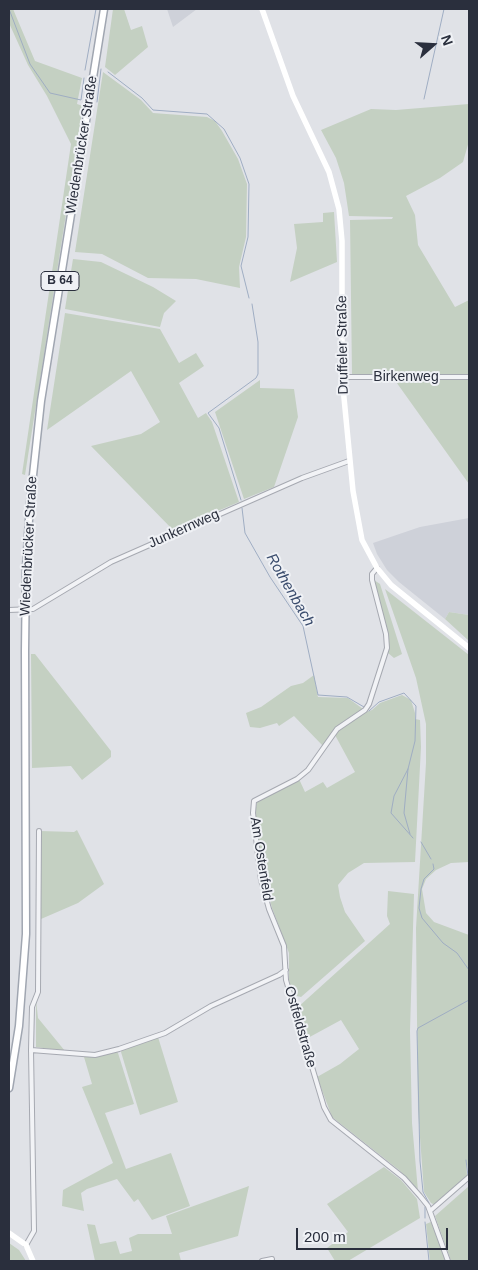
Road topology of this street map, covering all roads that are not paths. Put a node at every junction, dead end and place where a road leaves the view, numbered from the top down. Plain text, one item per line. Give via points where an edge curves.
1 (104, 9) edge
2 (262, 9) edge
3 (469, 376) edge
4 (342, 377) junction
5 (349, 461) junction
6 (376, 568) junction
7 (26, 609) junction
8 (9, 610) edge
9 (469, 648) edge
10 (39, 831) dead end
11 (286, 970) junction
12 (280, 975) junction
13 (286, 980) junction
14 (31, 1050) junction
15 (9, 1088) edge
16 (469, 1177) edge
17 (430, 1211) junction
18 (9, 1233) edge
19 (26, 1245) junction
20 (272, 1259) dead end
21 (33, 1261) edge
22 (262, 1261) edge
23 (448, 1261) edge

1 - 7 main road, Wiedenbrücker Straße / B 64 via 38,427 28,528
2 - 4 street, Druffeler Straße via 293,96 323,158 337,198 342,240
3 - 4 street, Birkenweg
4 - 5 street, Druffeler Straße
5 - 6 street, Druffeler Straße via 359,529
5 - 7 street, Junkernweg via 302,478 111,562 44,604
6 - 9 street, Druffeler Straße via 399,593
6 - 11 street, Am Ostenfeld via 372,580 387,648 369,704 336,730 308,770 297,779 254,800 262,880 269,909 284,946
7 - 8 street, Junkernweg
7 - 15 main road, Wiedenbrücker Straße / B 64 via 26,934 19,1026
10 - 14 street via 38,992 32,1007
11 - 12 street
11 - 13 street, Am Ostenfeld
12 - 13 street, Ostfeldstraße
12 - 14 street, Ostfeldstraße via 211,1006 165,1033 119,1049 95,1055
13 - 17 street, Ostfeldstraße via 324,1107 331,1120 404,1178
14 - 19 street via 34,1231
16 - 17 street
17 - 23 street, Ostfeldstraße
18 - 19 street
19 - 21 street
20 - 22 street

